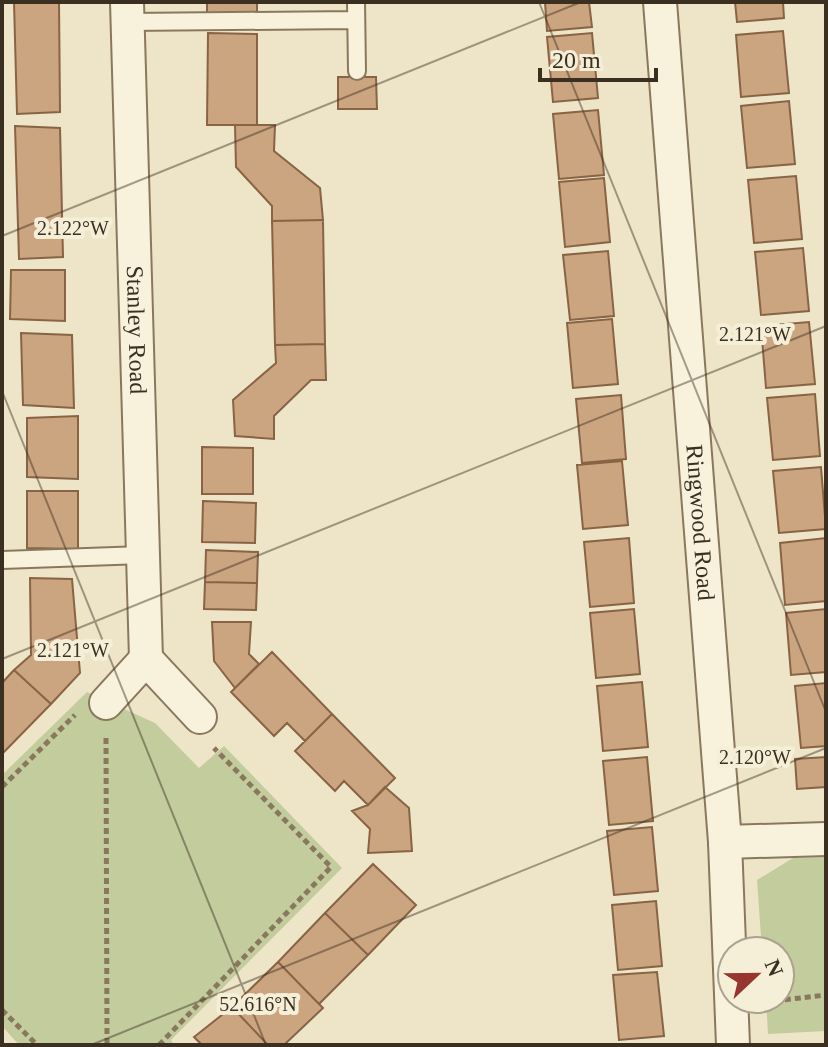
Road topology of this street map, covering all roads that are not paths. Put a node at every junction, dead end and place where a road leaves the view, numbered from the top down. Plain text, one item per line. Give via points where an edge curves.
1 (356, 2) edge
2 (660, 2) edge
3 (128, 12) edge
4 (355, 20) junction
5 (357, 71) dead end
6 (143, 555) junction
7 (2, 560) edge
8 (146, 659) junction
9 (106, 703) road end
10 (200, 717) road end
11 (826, 839) edge
12 (725, 842) junction
13 (733, 1045) edge

1 - 4 lane
2 - 12 street, Ringwood Road
3 - 4 lane
3 - 6 street, Stanley Road
4 - 5 lane
6 - 7 lane
6 - 8 street, Stanley Road
8 - 9 street
8 - 10 street
11 - 12 street
12 - 13 street, Ringwood Road

